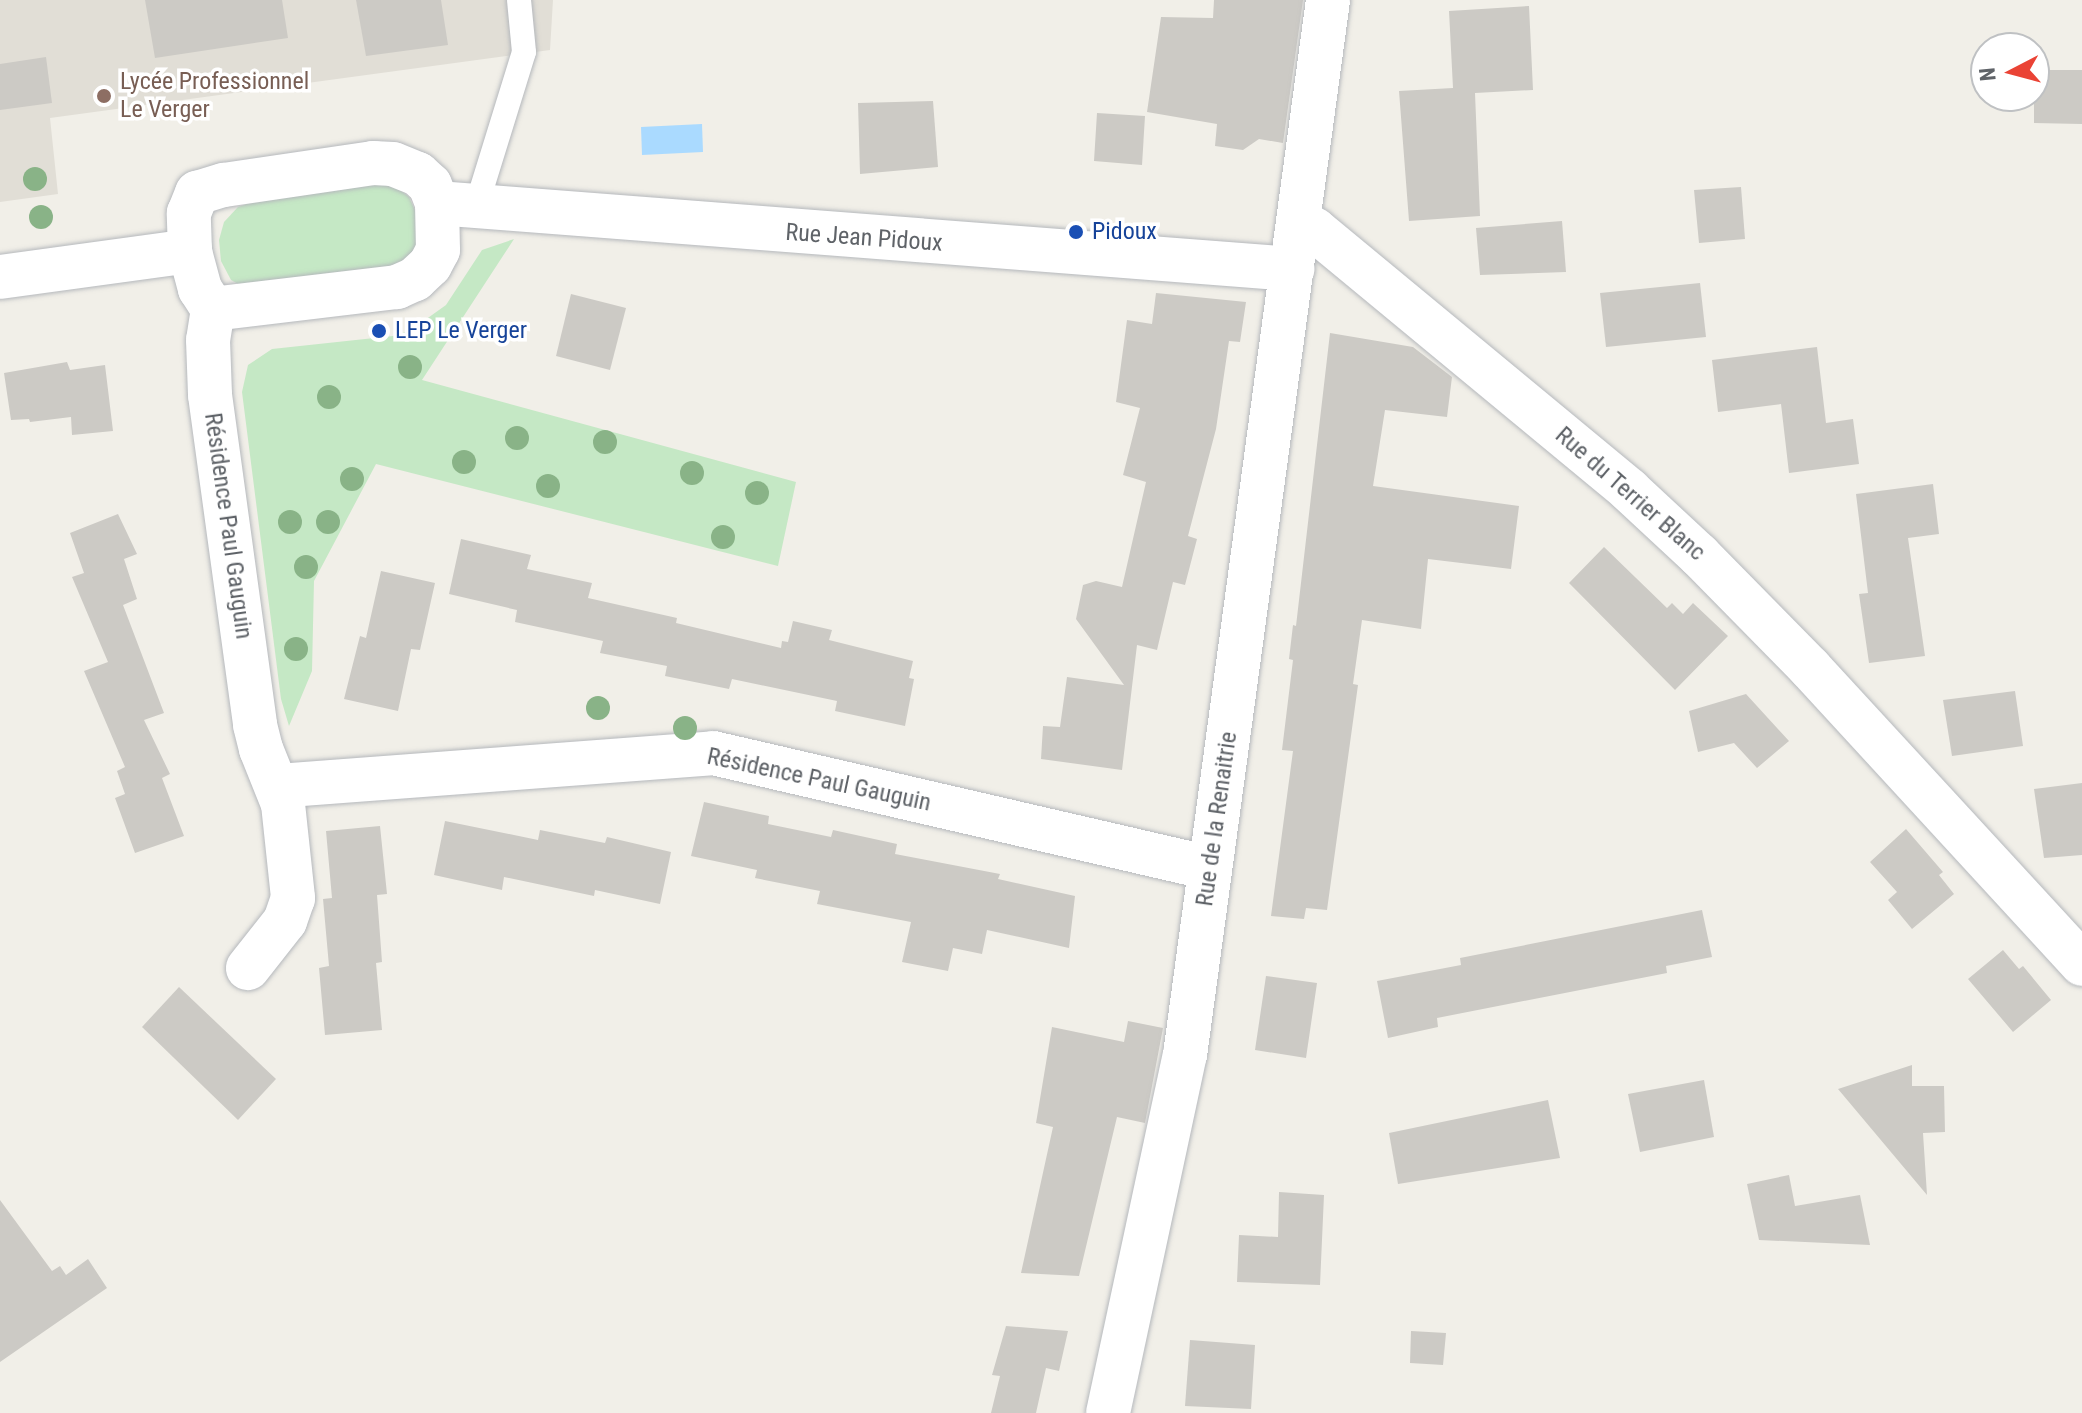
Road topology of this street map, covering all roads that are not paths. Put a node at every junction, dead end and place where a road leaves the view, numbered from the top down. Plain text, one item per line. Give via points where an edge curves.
1 (519, 0) edge
2 (1328, 0) edge
3 (456, 205) junction
4 (1299, 221) junction
5 (190, 251) junction
6 (1292, 269) junction
7 (0, 277) edge
8 (213, 309) junction
9 (277, 786) junction
10 (1210, 868) junction
11 (2082, 964) edge
12 (248, 968) dead end
13 (1108, 1413) edge

1 - 3 lane via 524,52
2 - 4 street
3 - 5 street via 418,174 393,164 224,185 192,198
3 - 6 street, Rue Jean Pidoux
3 - 8 street via 430,265 397,287
4 - 6 street, Rue de la Renaitrie
4 - 11 street, Rue du Terrier Blanc via 1617,480 1699,555
5 - 7 street
5 - 8 street via 200,289
6 - 10 street, Rue de la Renaitrie
8 - 9 street, Résidence Paul Gauguin via 210,395 255,725
9 - 10 street, Résidence Paul Gauguin via 713,753
9 - 12 street, Résidence Paul Gauguin via 286,823 291,911
10 - 13 street, Rue de la Renaitrie via 1185,1055

